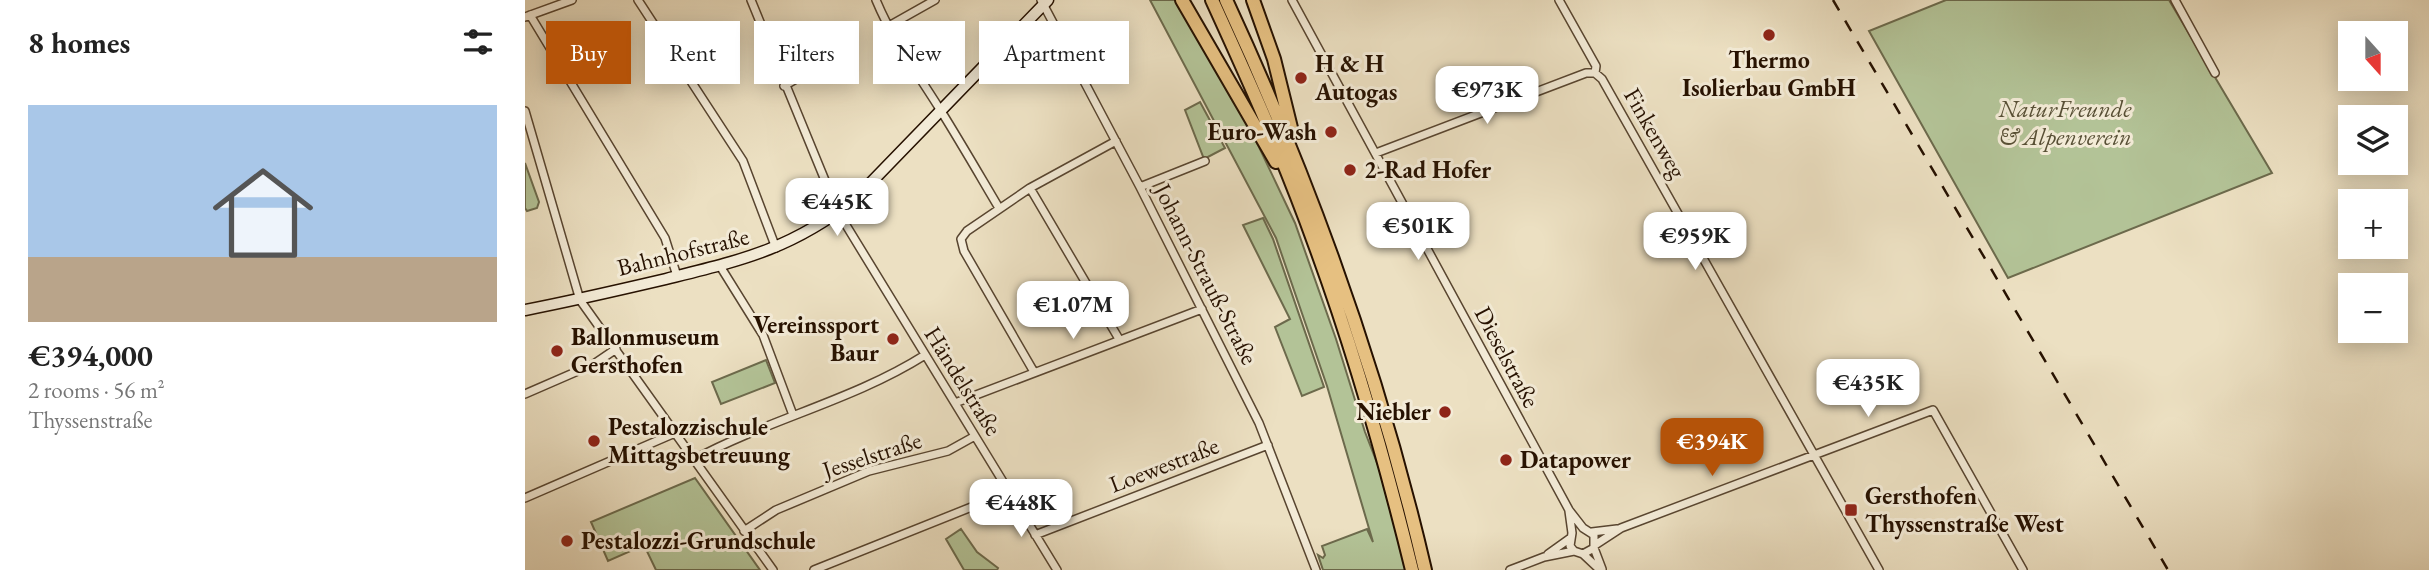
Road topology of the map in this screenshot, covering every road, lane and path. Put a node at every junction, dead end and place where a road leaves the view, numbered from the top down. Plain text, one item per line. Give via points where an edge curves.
1 (572, 0) edge
2 (638, 0) edge
3 (751, 0) edge
4 (876, 0) edge
5 (935, 0) edge
6 (1182, 0) edge
7 (1212, 0) edge
8 (1226, 0) edge
9 (1253, 0) edge
10 (1292, 0) edge
11 (1559, 0) edge
12 (2175, 0) edge
13 (1044, 2) edge
14 (528, 16) edge
15 (885, 21) edge
16 (898, 21) edge
17 (2215, 73) dead end
18 (1595, 74) junction
19 (788, 84) edge
20 (923, 84) edge
21 (785, 86) junction
22 (940, 110) junction
23 (525, 111) edge
24 (1116, 141) junction
25 (1376, 153) junction
26 (1205, 161) dead end
27 (1299, 167) junction
28 (1140, 187) junction
29 (1030, 188) junction
30 (1298, 199) junction
31 (999, 208) junction
32 (838, 212) junction
33 (776, 248) junction
34 (720, 265) junction
35 (677, 276) junction
36 (580, 300) junction
37 (1202, 309) junction
38 (525, 310) edge
39 (1119, 339) junction
40 (616, 349) junction
41 (925, 355) junction
42 (1034, 372) junction
43 (525, 394) edge
44 (955, 404) junction
45 (793, 415) junction
46 (675, 433) junction
47 (975, 436) junction
48 (1268, 445) junction
49 (1814, 455) junction
50 (695, 459) junction
51 (1009, 492) junction
52 (525, 499) edge
53 (1569, 510) junction
54 (1583, 528) junction
55 (1621, 528) junction
56 (744, 531) junction
57 (1592, 532) junction
58 (1035, 535) junction
59 (1571, 536) junction
60 (1595, 546) junction
61 (1574, 551) junction
62 (1583, 554) junction
63 (1545, 557) junction
64 (833, 563) junction
65 (773, 570) edge
66 (814, 570) edge
67 (838, 570) edge
68 (1056, 570) edge
69 (1316, 570) edge
70 (1412, 570) edge
71 (1425, 570) edge
72 (1510, 570) edge
73 (1601, 570) edge
74 (1879, 570) edge
75 (2023, 570) edge

1 - 14 street
2 - 33 street via 743,161
3 - 21 street, Händelstraße
4 - 15 street
5 - 16 street
6 - 30 highway
7 - 30 highway
8 - 27 highway
9 - 27 highway via 1274,59
10 - 25 street, Dieselstraße
11 - 18 street via 1596,66
12 - 17 street
13 - 22 main road, Bahnhofstraße
13 - 24 street, Johann-Strauß-Straße
14 - 35 street via 665,239
18 - 25 street, Finkenweg via 1551,86
18 - 49 street, Finkenweg via 1602,79
19 - 21 street
20 - 22 street
21 - 32 street, Händelstraße
22 - 31 street
22 - 32 main road, Bahnhofstraße
23 - 36 street
24 - 28 street, Johann-Strauß-Straße
24 - 29 street
25 - 53 street, Dieselstraße
26 - 28 street
27 - 71 highway via 1372,374
28 - 37 street, Johann-Strauß-Straße
29 - 31 street
29 - 39 street
30 - 70 highway via 1382,452
31 - 42 street via 961,239
32 - 33 main road, Bahnhofstraße
32 - 41 street, Händelstraße
33 - 34 main road, Bahnhofstraße
34 - 35 main road, Bahnhofstraße
34 - 45 street via 763,335
35 - 36 main road, Bahnhofstraße
36 - 38 main road, Bahnhofstraße
36 - 40 street
37 - 39 street
37 - 48 street, Johann-Strauß-Straße
39 - 42 street
40 - 43 street via 594,364
40 - 46 street
41 - 44 street, Händelstraße
41 - 45 street via 883,379
42 - 44 street
44 - 47 street, Händelstraße
45 - 50 street
46 - 50 street
46 - 52 street
47 - 51 street, Händelstraße
47 - 56 street, Jesselstraße via 948,451 869,471 776,510
48 - 58 street, Loewestraße
48 - 69 street, Johann-Strauß-Straße
49 - 55 street
49 - 74 street, Finkenweg
49 - 75 street via 1933,410
50 - 56 street
51 - 58 street, Händelstraße
51 - 64 street
53 - 54 street, Dieselstraße
53 - 59 street, Dieselstraße
54 - 57 street, Dieselstraße
54 - 59 street
55 - 57 street
55 - 60 street
56 - 65 street
57 - 60 street
58 - 68 street, Händelstraße
59 - 61 street, Dieselstraße
59 - 63 street
60 - 62 street
60 - 73 street
61 - 62 street
61 - 63 street
62 - 73 street
63 - 72 street
64 - 66 street
64 - 67 street

